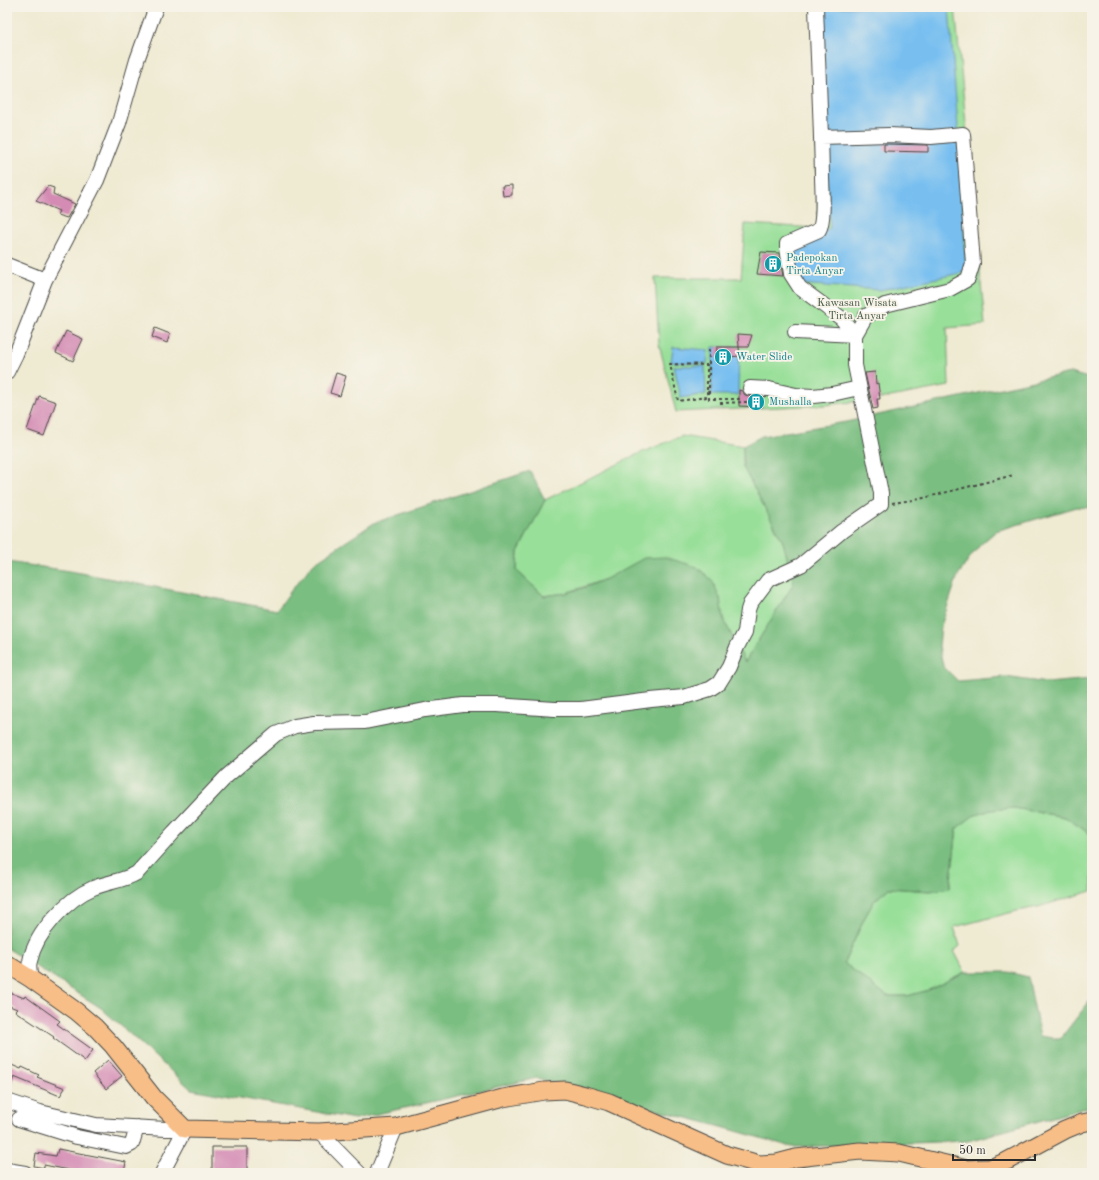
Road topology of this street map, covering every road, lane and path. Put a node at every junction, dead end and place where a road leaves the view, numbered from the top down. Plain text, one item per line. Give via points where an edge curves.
1 (156, 7) edge
2 (816, 7) edge
3 (822, 137) junction
4 (7, 265) edge
5 (45, 280) junction
6 (795, 332) dead end
7 (855, 335) junction
8 (709, 349) dead end
9 (7, 372) edge
10 (859, 388) junction
11 (708, 390) junction
12 (747, 395) junction
13 (720, 403) dead end
14 (1014, 475) dead end
15 (881, 504) junction
16 (8, 966) edge
17 (31, 979) junction
18 (7, 1100) edge
19 (16, 1113) edge
20 (1092, 1121) edge
21 (96, 1125) junction
22 (137, 1127) junction
23 (396, 1127) junction
24 (185, 1129) junction
25 (319, 1132) junction
26 (96, 1140) junction
27 (1006, 1167) edge
28 (761, 1169) edge
29 (7, 1170) edge
30 (25, 1173) edge
31 (162, 1173) edge
32 (359, 1173) edge
33 (377, 1173) edge

1 - 5 lane via 99,174
2 - 3 lane
3 - 7 lane via 821,227 787,244 791,274 800,288 841,318
3 - 7 lane via 962,134 973,263 968,279 950,289 886,305 866,316
4 - 5 lane
5 - 9 lane
6 - 7 lane
7 - 10 lane via 855,365
8 - 11 path
10 - 12 lane via 813,396 796,396 768,389
10 - 15 lane via 882,493
11 - 11 path via 707,398 678,401 670,364 707,366
11 - 12 path via 709,399
12 - 13 path via 747,402
14 - 15 path via 920,499
15 - 17 lane via 842,530 801,565 768,580 749,607 745,632 729,667 719,683 705,692 684,698 581,710 463,705 365,722 314,723 295,726 276,734 227,776 137,873 88,890 59,912 36,943 29,968
16 - 17 main road
17 - 24 main road via 95,1027 154,1098
18 - 19 lane
19 - 21 lane via 40,1112
19 - 26 lane via 77,1137
20 - 27 main road via 1065,1130
21 - 22 lane
21 - 26 lane
22 - 24 lane
22 - 26 lane via 130,1146
23 - 25 main road
23 - 28 main road via 502,1098 565,1090 609,1102
23 - 33 lane
24 - 25 main road
24 - 31 lane
25 - 32 lane
27 - 28 main road via 967,1169 899,1153 860,1151 796,1158
29 - 30 lane

